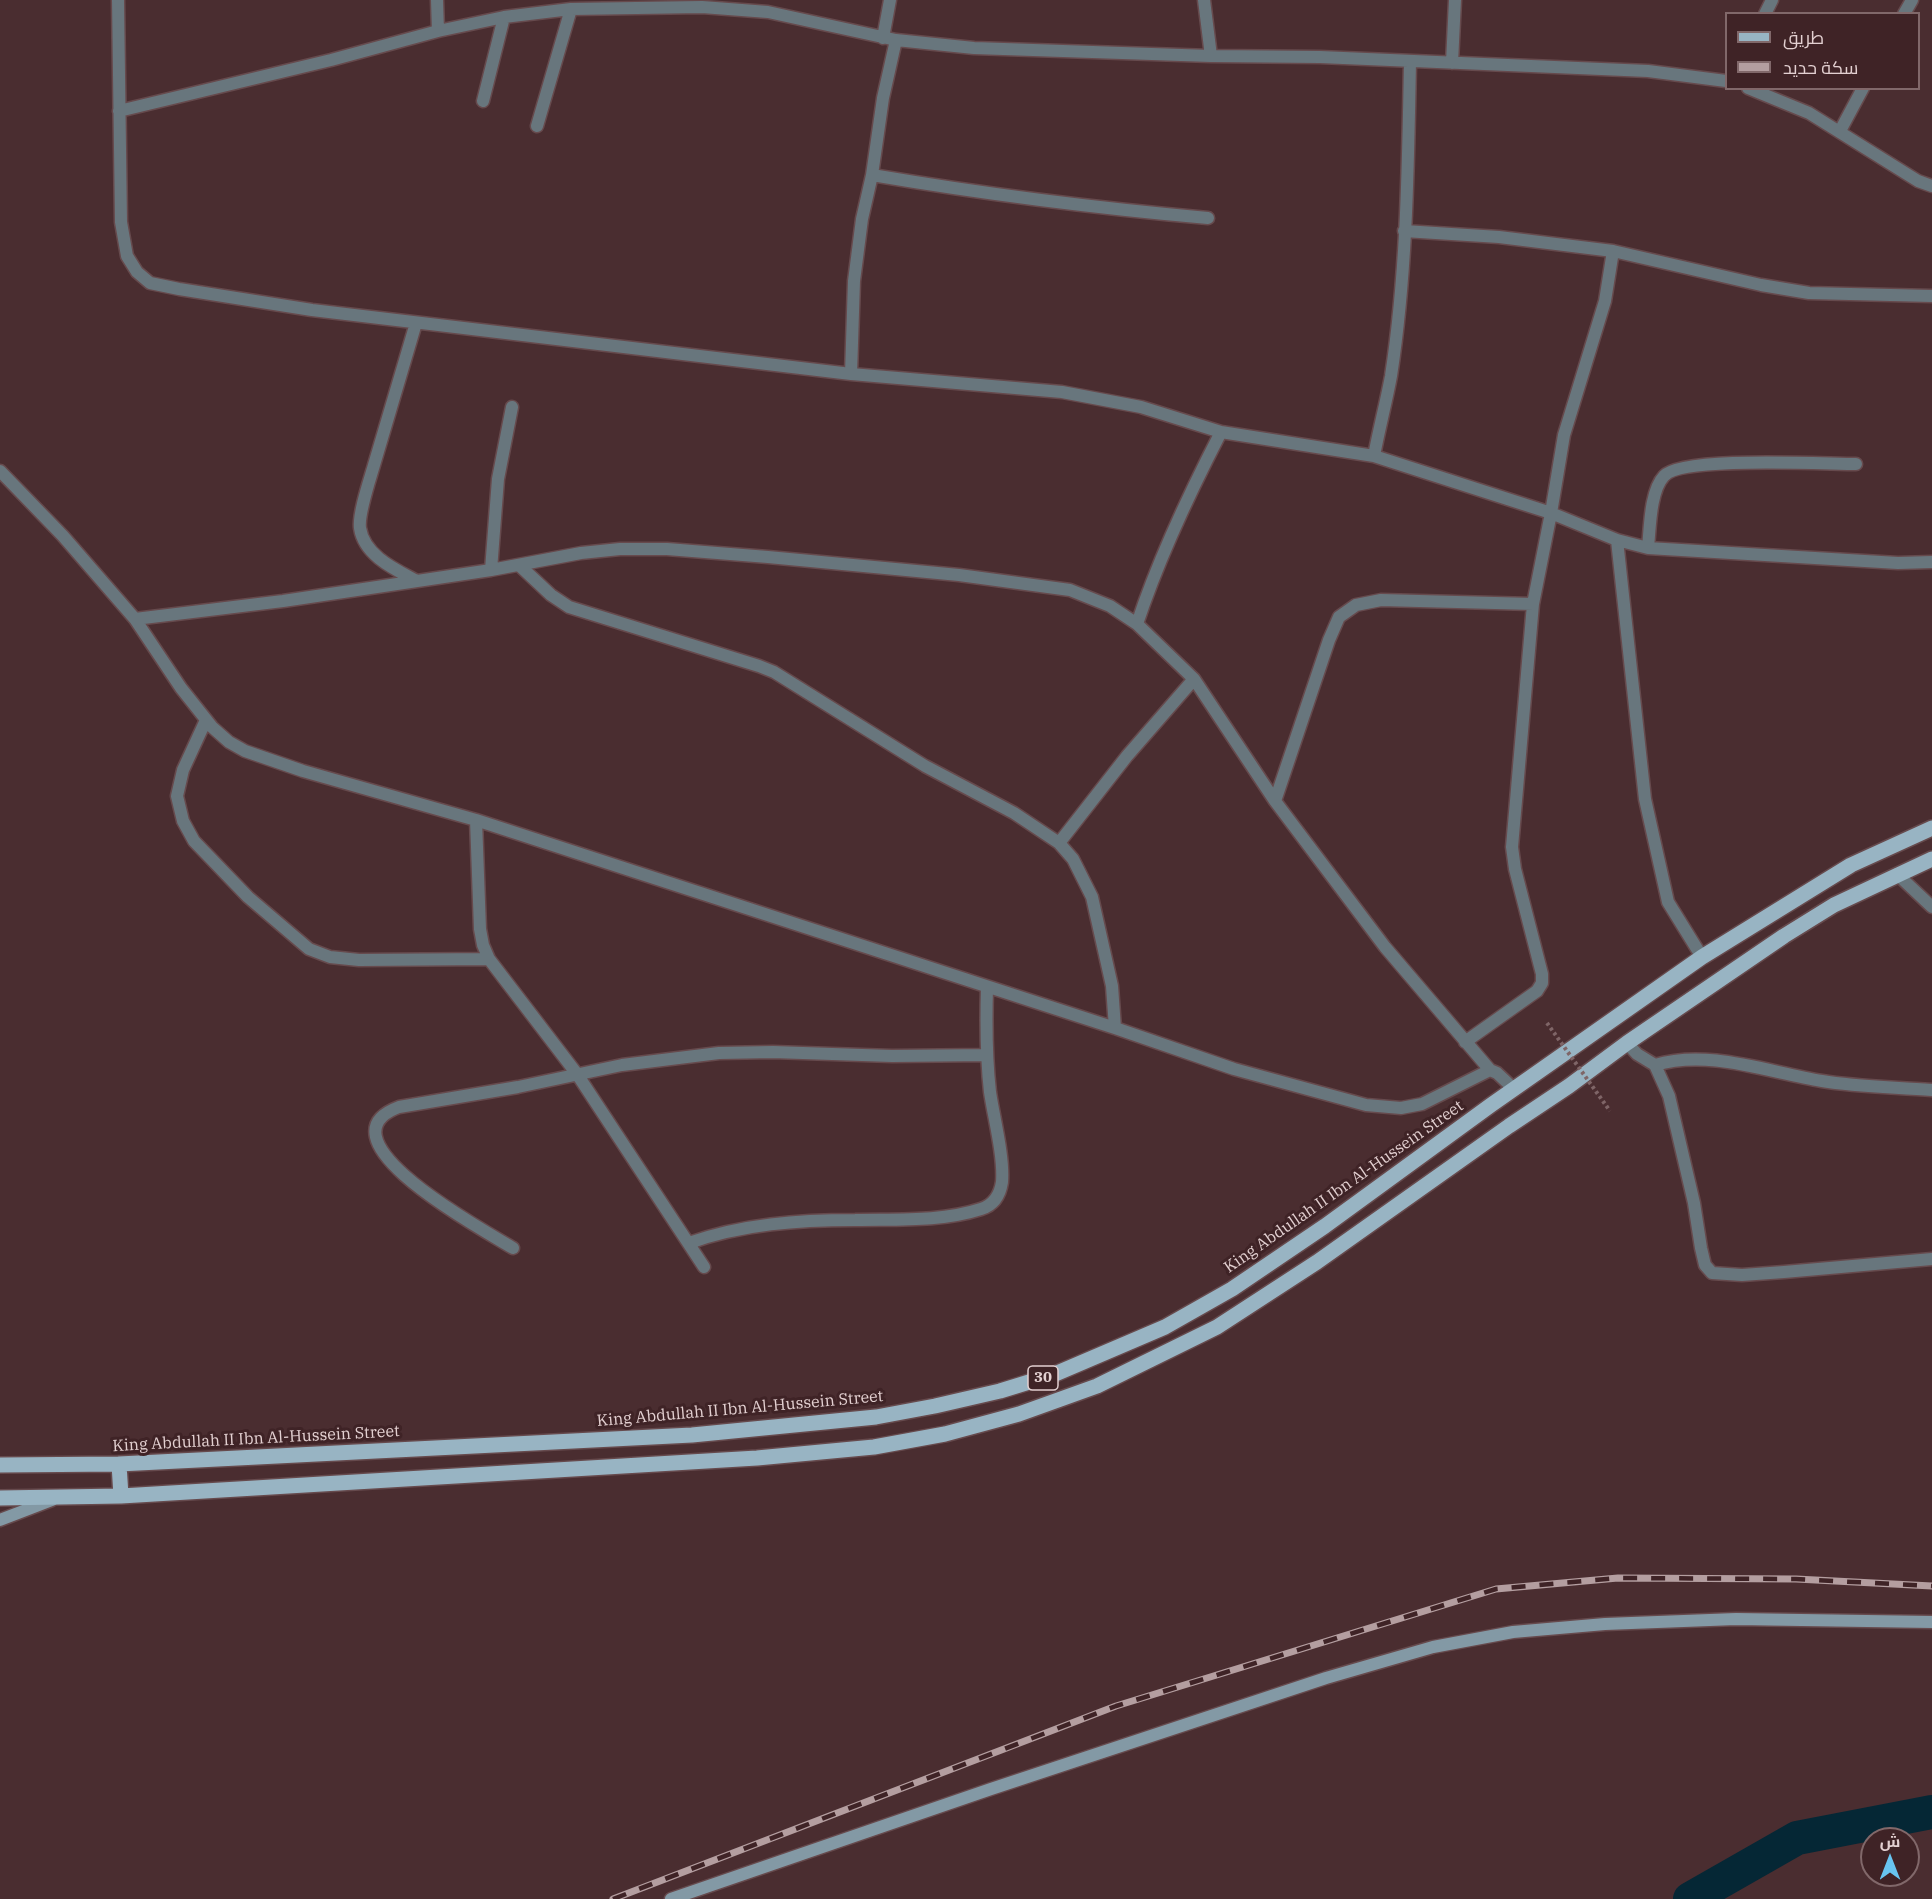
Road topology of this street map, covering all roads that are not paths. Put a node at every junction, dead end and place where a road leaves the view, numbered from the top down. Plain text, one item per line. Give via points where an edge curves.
1 (118, 0) edge
2 (437, 0) edge
3 (890, 0) edge
4 (1204, 0) edge
5 (1455, 0) edge
6 (556, 5) edge
7 (571, 9) junction
8 (504, 17) junction
9 (438, 31) junction
10 (883, 38) junction
11 (896, 40) junction
12 (1211, 56) junction
13 (1410, 62) junction
14 (1452, 63) junction
15 (1725, 81) edge
16 (1753, 90) edge
17 (1862, 90) edge
18 (483, 101) dead end
19 (119, 111) junction
20 (537, 126) dead end
21 (1840, 131) junction
22 (873, 175) junction
23 (1932, 186) edge
24 (1208, 218) dead end
25 (1404, 231) junction
26 (1613, 251) junction
27 (1932, 296) edge
28 (416, 323) junction
29 (851, 374) junction
30 (512, 407) dead end
31 (1221, 432) junction
32 (1374, 456) junction
33 (1856, 464) dead end
34 (0, 471) edge
35 (1551, 513) junction
36 (1617, 540) junction
37 (1648, 548) junction
38 (1932, 562) edge
39 (519, 565) junction
40 (491, 570) junction
41 (415, 580) junction
42 (1533, 604) junction
43 (135, 619) junction
44 (1137, 624) junction
45 (1194, 679) junction
46 (206, 720) junction
47 (1275, 801) junction
48 (476, 820) junction
49 (1932, 828) edge
50 (1059, 843) junction
51 (1932, 859) edge
52 (1897, 874) junction
53 (1932, 907) edge
54 (1702, 957) junction
55 (489, 959) junction
56 (987, 987) junction
57 (1115, 1028) junction
58 (1465, 1042) junction
59 (1627, 1043) junction
60 (987, 1055) junction
61 (1654, 1065) junction
62 (1490, 1070) junction
63 (577, 1074) junction
64 (1514, 1089) junction
65 (1932, 1090) edge
66 (689, 1243) junction
67 (513, 1248) dead end
68 (1932, 1259) edge
69 (704, 1267) dead end
70 (692, 1435) junction
71 (695, 1462) junction
72 (119, 1464) junction
73 (0, 1465) edge
74 (121, 1496) junction
75 (58, 1497) junction
76 (0, 1498) edge
77 (0, 1520) edge
78 (1932, 1622) edge
79 (670, 1899) edge

1 - 19 street
2 - 9 street
3 - 10 street
4 - 12 street
5 - 14 street
6 - 7 street
6 - 8 street
7 - 10 street via 702,7 768,12
7 - 20 street
8 - 9 street
8 - 18 street
9 - 19 street
10 - 11 street
11 - 12 street via 974,48
11 - 22 street via 882,98
12 - 13 street
13 - 14 street
13 - 25 street
14 - 15 street via 1648,71
16 - 21 street via 1809,113
17 - 21 street
19 - 28 street via 121,222 127,256 150,283 213,296
21 - 23 street
22 - 24 street via 982,193
22 - 29 street via 862,219 854,281
25 - 26 street via 1499,237
25 - 32 street via 1391,376
26 - 27 street via 1809,293
26 - 35 street via 1605,301 1564,435
28 - 29 street
28 - 41 street via 360,527 374,554
29 - 31 street via 1062,392 1141,407
30 - 40 street via 498,479
31 - 32 street
31 - 44 street via 1154,574
32 - 35 street
33 - 37 street via 1707,464 1669,471 1656,490
34 - 43 street
35 - 36 street
35 - 42 street
36 - 37 street
36 - 54 street via 1644,799 1668,902
37 - 38 street
39 - 40 street
39 - 44 street via 581,553 667,549 959,575 1070,590 1110,606
39 - 50 street via 569,607 774,672
40 - 41 street
41 - 43 street
42 - 47 street via 1381,600 1356,605 1339,617
42 - 58 street via 1512,847 1542,983 1537,991
43 - 46 street
44 - 45 street
45 - 47 street
45 - 50 street
46 - 48 street via 245,751
46 - 55 street via 183,770 177,796 183,821 194,841 240,889 309,949 330,957 359,960
47 - 58 street via 1385,947
48 - 55 street via 480,929
48 - 56 street
49 - 54 main road, King Abdullah II Ibn Al-Hussein Street / 30 via 1851,865
50 - 57 street via 1073,859 1092,897 1112,986
51 - 52 main road, 30
52 - 53 street
52 - 59 main road, 30 via 1834,905 1784,936
54 - 64 main road, King Abdullah II Ibn Al-Hussein Street / 30
55 - 63 street
56 - 57 street
56 - 60 street
57 - 62 street via 1234,1070 1388,1108 1422,1104
58 - 62 street
59 - 61 street
59 - 71 main road, 30 via 1265,1298 1133,1370 1018,1414 945,1434 874,1447
60 - 63 street via 719,1053
60 - 66 street via 1002,1183 997,1200 984,1209 926,1218 743,1228
61 - 65 street via 1673,1060 1721,1061 1824,1082
61 - 68 street via 1669,1096 1705,1265 1712,1273 1742,1275
62 - 64 street
63 - 66 street
63 - 67 street via 399,1107 383,1113 376,1124 381,1151 394,1167 431,1198
64 - 70 main road, King Abdullah II Ibn Al-Hussein Street / 30 via 1232,1289 1165,1327 1110,1352 1000,1391 934,1406 876,1417
66 - 69 street
70 - 71 main road
70 - 72 main road, King Abdullah II Ibn Al-Hussein Street / 30
71 - 74 main road, 30
72 - 73 main road, King Abdullah II Ibn Al-Hussein Street / 30
72 - 74 main road
74 - 75 main road, 30
75 - 76 main road, 30
75 - 77 street
78 - 79 street via 1736,1619 1605,1624 1513,1632 1433,1647 1326,1678

